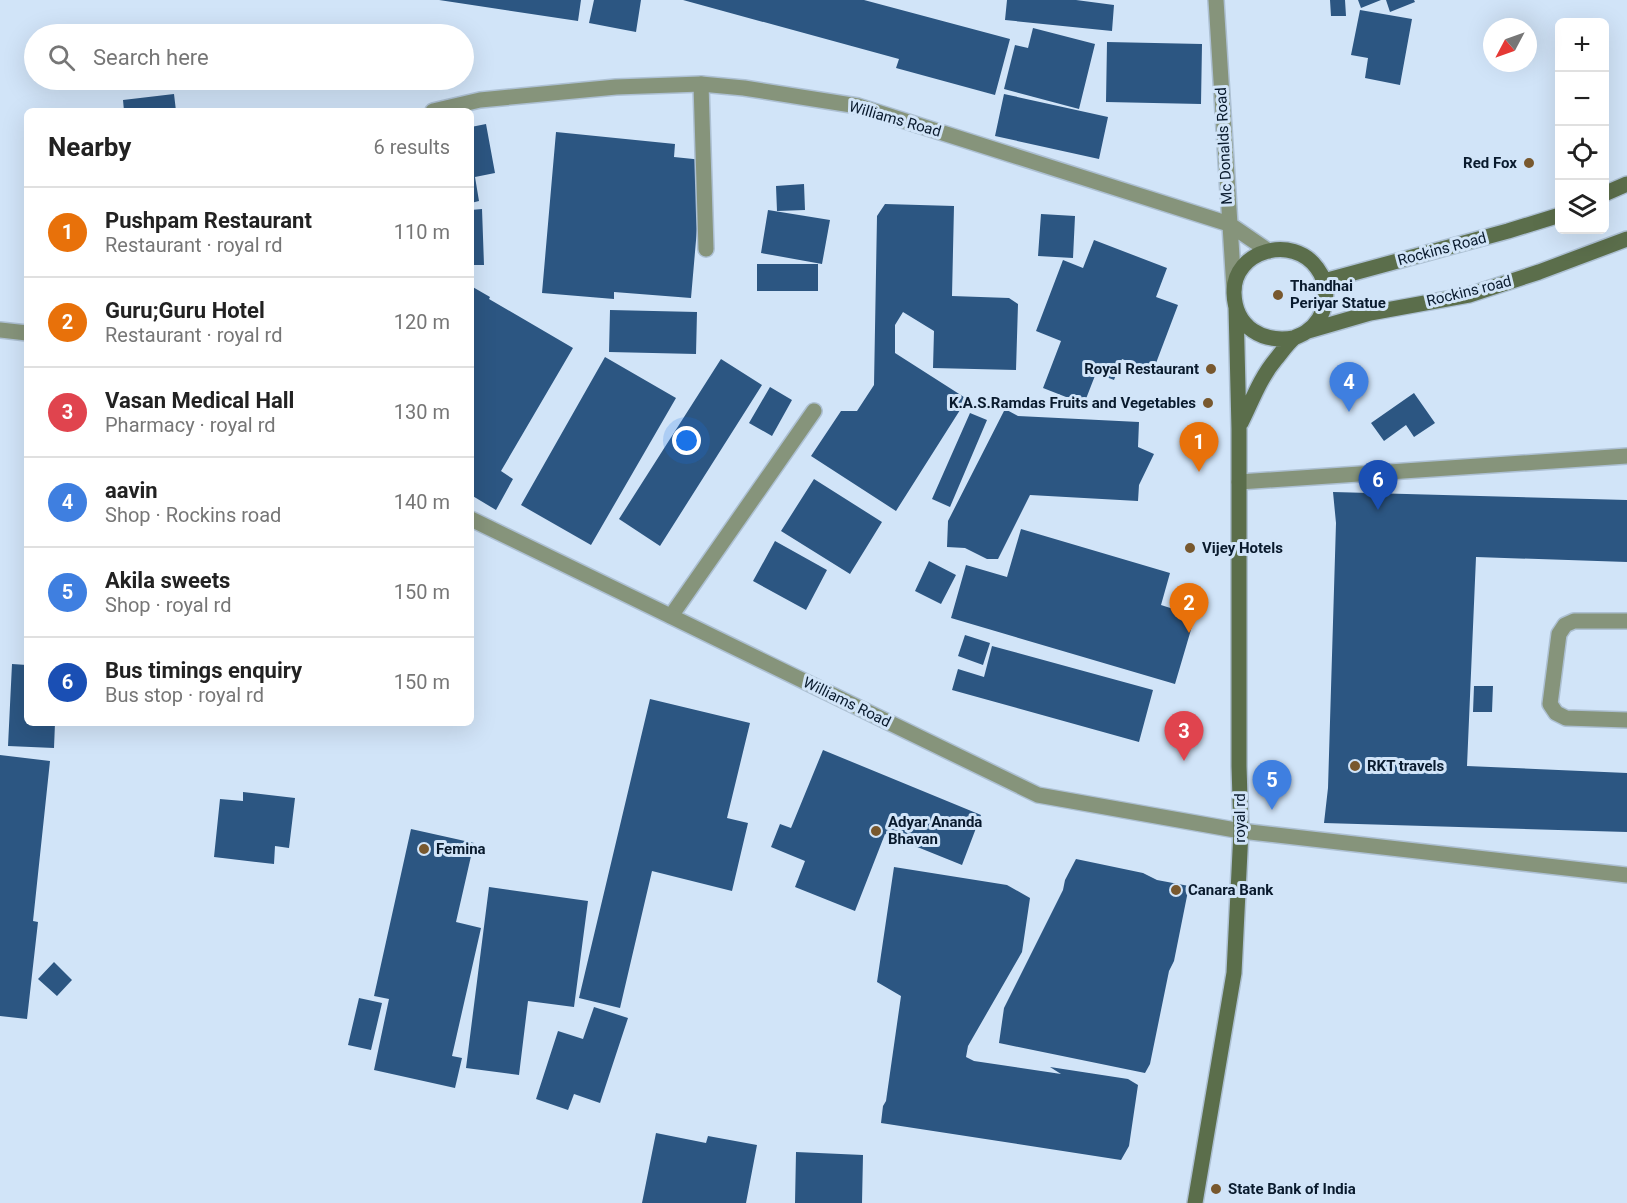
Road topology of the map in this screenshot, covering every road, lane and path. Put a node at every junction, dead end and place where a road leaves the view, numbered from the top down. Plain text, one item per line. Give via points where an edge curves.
1 (1216, 0) edge
2 (701, 84) junction
3 (446, 108) edge
4 (1627, 184) edge
5 (1609, 192) edge
6 (1555, 216) edge
7 (1229, 224) junction
8 (1627, 239) edge
9 (706, 249) dead end
10 (1267, 250) junction
11 (1324, 281) junction
12 (1235, 300) junction
13 (0, 330) edge
14 (24, 333) edge
15 (1300, 335) junction
16 (814, 411) dead end
17 (1239, 429) junction
18 (1627, 456) edge
19 (1239, 482) junction
20 (474, 520) edge
21 (671, 616) junction
22 (1627, 621) edge
23 (1627, 720) edge
24 (1241, 831) junction
25 (1627, 875) edge
26 (1195, 1203) edge

1 - 7 street, Mc Donalds Road
2 - 3 street, Williams Road via 616,87 480,100
2 - 7 street, Williams Road via 858,106
2 - 9 street
4 - 5 main road
6 - 11 main road, Rockins Road
7 - 10 street, Williams Road
7 - 12 street, Mc Donalds Road
8 - 15 main road, Rockins road via 1469,295 1370,313
10 - 11 main road via 1281,248 1308,258
10 - 12 main road via 1244,266 1237,278
11 - 15 main road via 1324,309 1317,322
12 - 15 main road via 1242,320 1252,331 1280,340
12 - 17 main road, royal rd
13 - 14 street
15 - 17 main road via 1262,379
16 - 21 street
17 - 19 main road, royal rd
18 - 19 street
19 - 24 main road, royal rd
20 - 21 street, Williams Road
21 - 24 street, Williams Road via 1038,795
22 - 23 street via 1574,621 1565,625 1559,634 1550,704 1566,718
24 - 25 street, Williams Road
24 - 26 main road, royal rd via 1234,973

